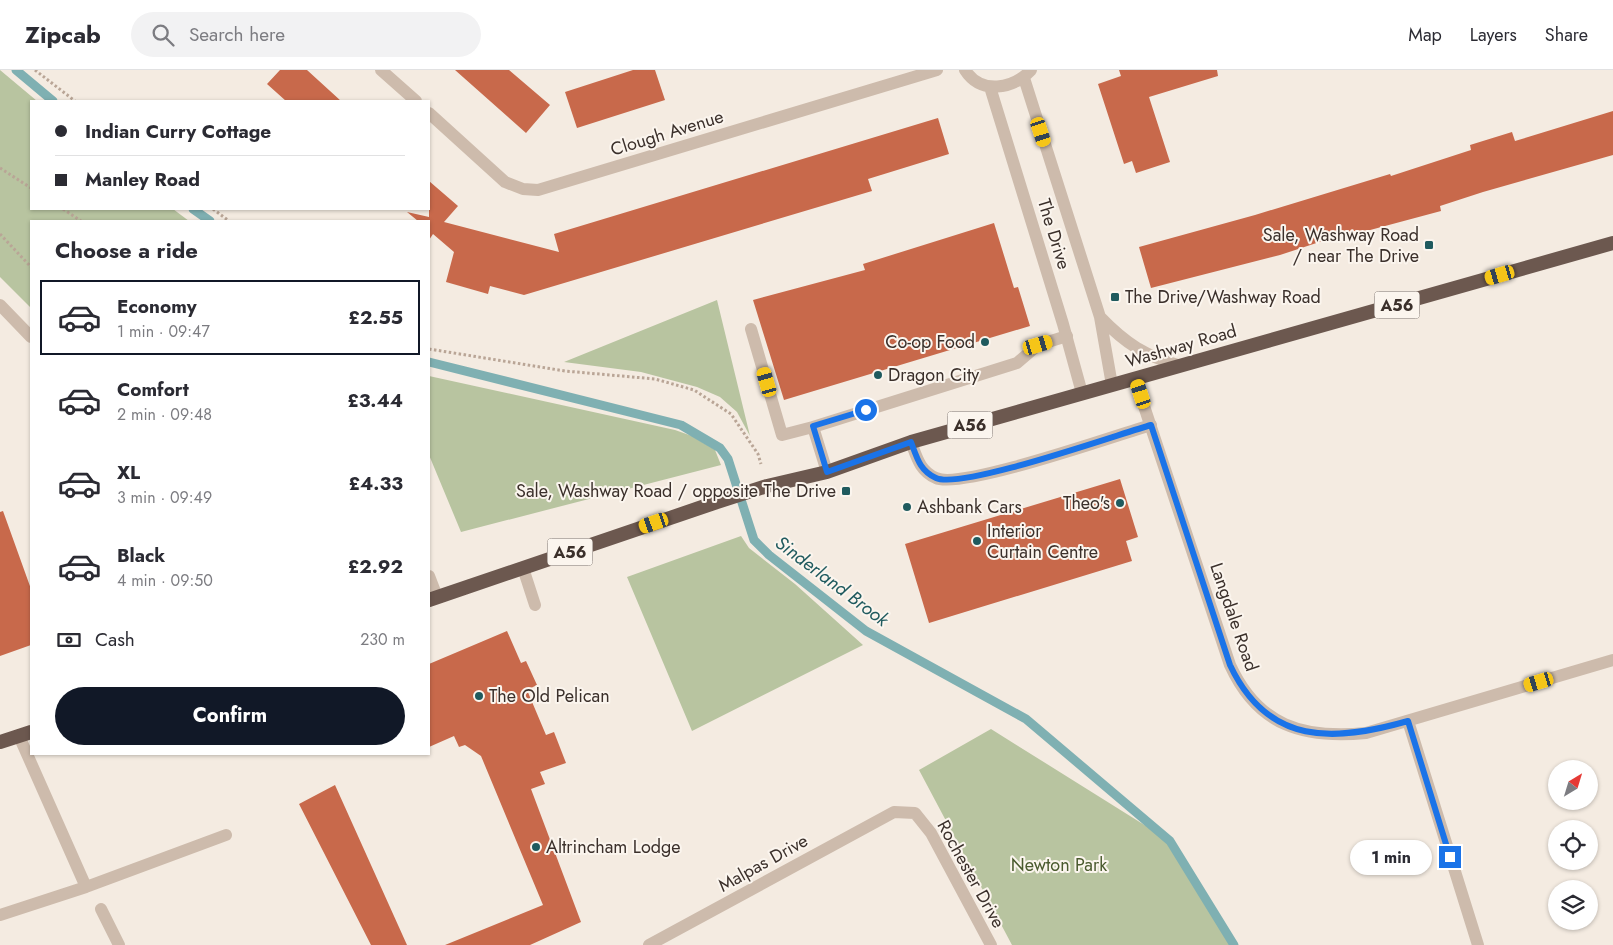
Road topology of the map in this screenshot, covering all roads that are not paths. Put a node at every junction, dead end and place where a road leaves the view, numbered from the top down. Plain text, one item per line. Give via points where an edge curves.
1 (381, 70) edge
2 (937, 70) edge
3 (965, 70) edge
4 (1027, 74) edge
5 (990, 87) junction
6 (415, 100) edge
7 (430, 114) edge
8 (1613, 243) edge
9 (0, 305) edge
10 (1100, 317) junction
11 (751, 329) dead end
12 (30, 336) edge
13 (1067, 336) junction
14 (1181, 366) junction
15 (1136, 379) junction
16 (1112, 385) junction
17 (1082, 393) junction
18 (1151, 425) junction
19 (813, 426) junction
20 (911, 442) junction
21 (827, 472) junction
22 (523, 568) junction
23 (430, 582) edge
24 (433, 598) edge
25 (535, 605) dead end
26 (1613, 660) edge
27 (1408, 721) junction
28 (25, 734) edge
29 (0, 742) edge
30 (30, 747) edge
31 (33, 755) edge
32 (894, 812) joint
33 (226, 835) dead end
34 (86, 887) junction
35 (101, 909) dead end
36 (0, 915) edge
37 (668, 941) edge
38 (119, 945) edge
39 (649, 945) edge
40 (991, 945) edge
41 (1478, 945) edge

1 - 6 street
2 - 7 street, Clough Avenue via 538,190 523,189 505,182
3 - 5 street via 977,82
4 - 5 street via 1014,84
4 - 10 street, The Drive
5 - 13 street, The Drive
8 - 14 highway, Washway Road / A56
9 - 12 street
10 - 14 street, The Drive via 1121,338 1143,352
10 - 16 street, The Drive
11 - 19 street via 782,436
13 - 17 street, The Drive
13 - 19 street via 1038,345 1017,364
14 - 15 highway, Washway Road / A56
15 - 16 highway, Washway Road / A56
15 - 18 street, Langdale Road
16 - 17 highway, Washway Road / A56
17 - 20 highway, Washway Road / A56
18 - 20 street via 1003,470 947,481 937,479 919,466
18 - 27 street, Langdale Road via 1230,665 1239,684 1254,703 1274,719 1304,732 1335,736 1366,733
19 - 21 street
20 - 21 highway, Washway Road / A56
21 - 22 highway, Washway Road / A56 via 711,504
22 - 24 highway, A56
22 - 25 street
23 - 24 street
26 - 27 street, Langdale Road
27 - 41 street
28 - 29 highway
28 - 30 street
31 - 34 street
32 - 37 street, Malpas Drive
32 - 40 street, Rochester Drive via 915,813 931,832
33 - 34 street
34 - 36 street
35 - 38 street
37 - 39 street, Malpas Drive

